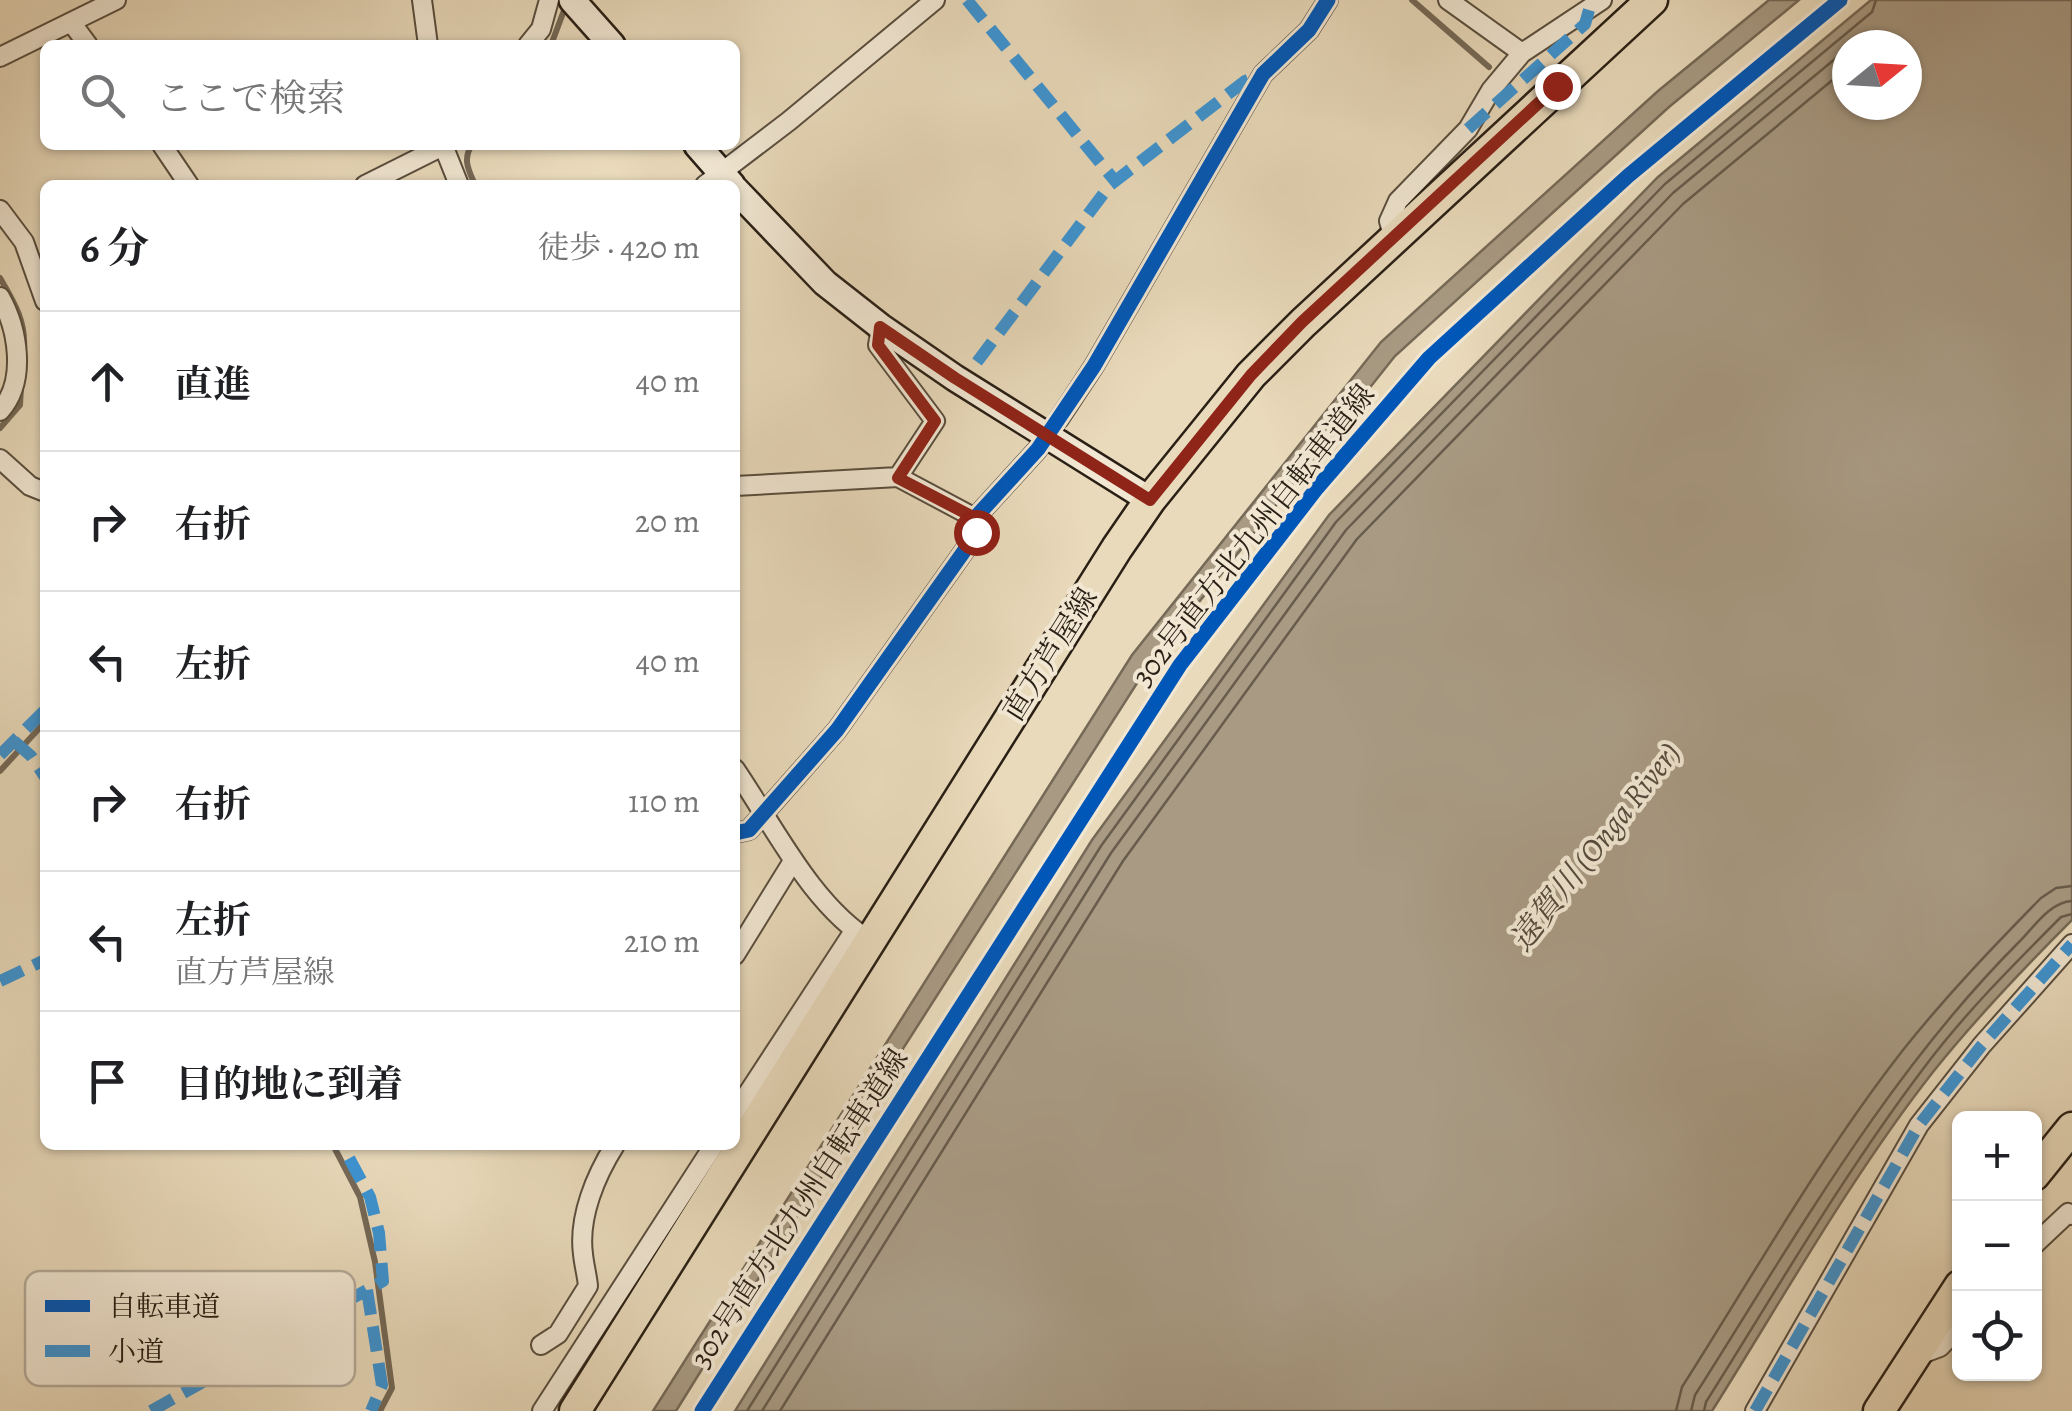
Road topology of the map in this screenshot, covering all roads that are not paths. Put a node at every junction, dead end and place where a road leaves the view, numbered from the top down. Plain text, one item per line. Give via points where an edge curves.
1 (116, 0) edge
2 (422, 0) edge
3 (550, 0) edge
4 (935, 0) edge
5 (1328, 0) edge
6 (1448, 0) edge
7 (1602, 0) edge
8 (1652, 0) edge
9 (576, 4) edge
10 (71, 22) junction
11 (84, 40) edge
12 (427, 40) edge
13 (532, 40) edge
14 (608, 40) edge
15 (1522, 53) junction
16 (0, 57) edge
17 (165, 150) edge
18 (434, 150) edge
19 (446, 150) edge
20 (700, 150) edge
21 (186, 180) edge
22 (375, 180) edge
23 (457, 180) edge
24 (721, 180) edge
25 (726, 180) edge
26 (740, 200) edge
27 (0, 210) edge
28 (1392, 236) junction
29 (40, 287) edge
30 (0, 296) edge
31 (880, 327) junction
32 (0, 412) edge
33 (1059, 419) dead end
34 (1038, 449) dead end
35 (0, 459) edge
36 (898, 478) junction
37 (740, 486) edge
38 (40, 490) edge
39 (1150, 500) junction
40 (975, 518) junction
41 (740, 777) edge
42 (763, 816) junction
43 (740, 832) edge
44 (793, 861) junction
45 (863, 936) junction
46 (2072, 944) edge
47 (740, 948) edge
48 (740, 1106) edge
49 (2072, 1128) edge
50 (740, 1139) edge
51 (612, 1150) edge
52 (711, 1150) edge
53 (733, 1150) edge
54 (2042, 1166) edge
55 (2072, 1215) edge
56 (2042, 1238) edge
57 (588, 1286) junction
58 (1957, 1291) edge
59 (602, 1316) junction
60 (1952, 1335) edge
61 (540, 1346) dead end
62 (1913, 1358) junction
63 (542, 1411) edge
64 (575, 1411) edge
65 (1755, 1411) edge
66 (1878, 1411) edge

1 - 10 street
2 - 12 street
3 - 13 street
4 - 25 street
5 - 33 street via 1309,30 1263,74
6 - 15 street
7 - 15 street
8 - 28 main road, 直方芦屋線
9 - 14 street
10 - 11 street
10 - 16 street
15 - 28 street via 1468,129 1398,201 1389,220
17 - 21 street
18 - 22 street
19 - 23 street
20 - 24 street
26 - 31 street via 825,284
27 - 29 street via 24,242
28 - 39 main road, 直方芦屋線 via 1251,375
30 - 32 street via 17,346 14,380
31 - 36 street via 878,345 935,421
31 - 39 street
34 - 40 street
35 - 38 street
36 - 37 street
36 - 40 street
39 - 45 main road, 直方芦屋線
40 - 42 street via 976,532 837,730
41 - 42 street
42 - 43 street
42 - 44 street
44 - 45 street
44 - 47 street
45 - 48 street
45 - 50 main road, 直方芦屋線
46 - 65 street via 1920,1125
49 - 54 main road
51 - 57 street via 585,1214
52 - 59 street
53 - 64 main road, 直方芦屋線
55 - 56 street
57 - 59 street
57 - 61 street via 558,1334
58 - 62 main road
59 - 63 street
60 - 62 street via 1940,1348
62 - 66 main road

